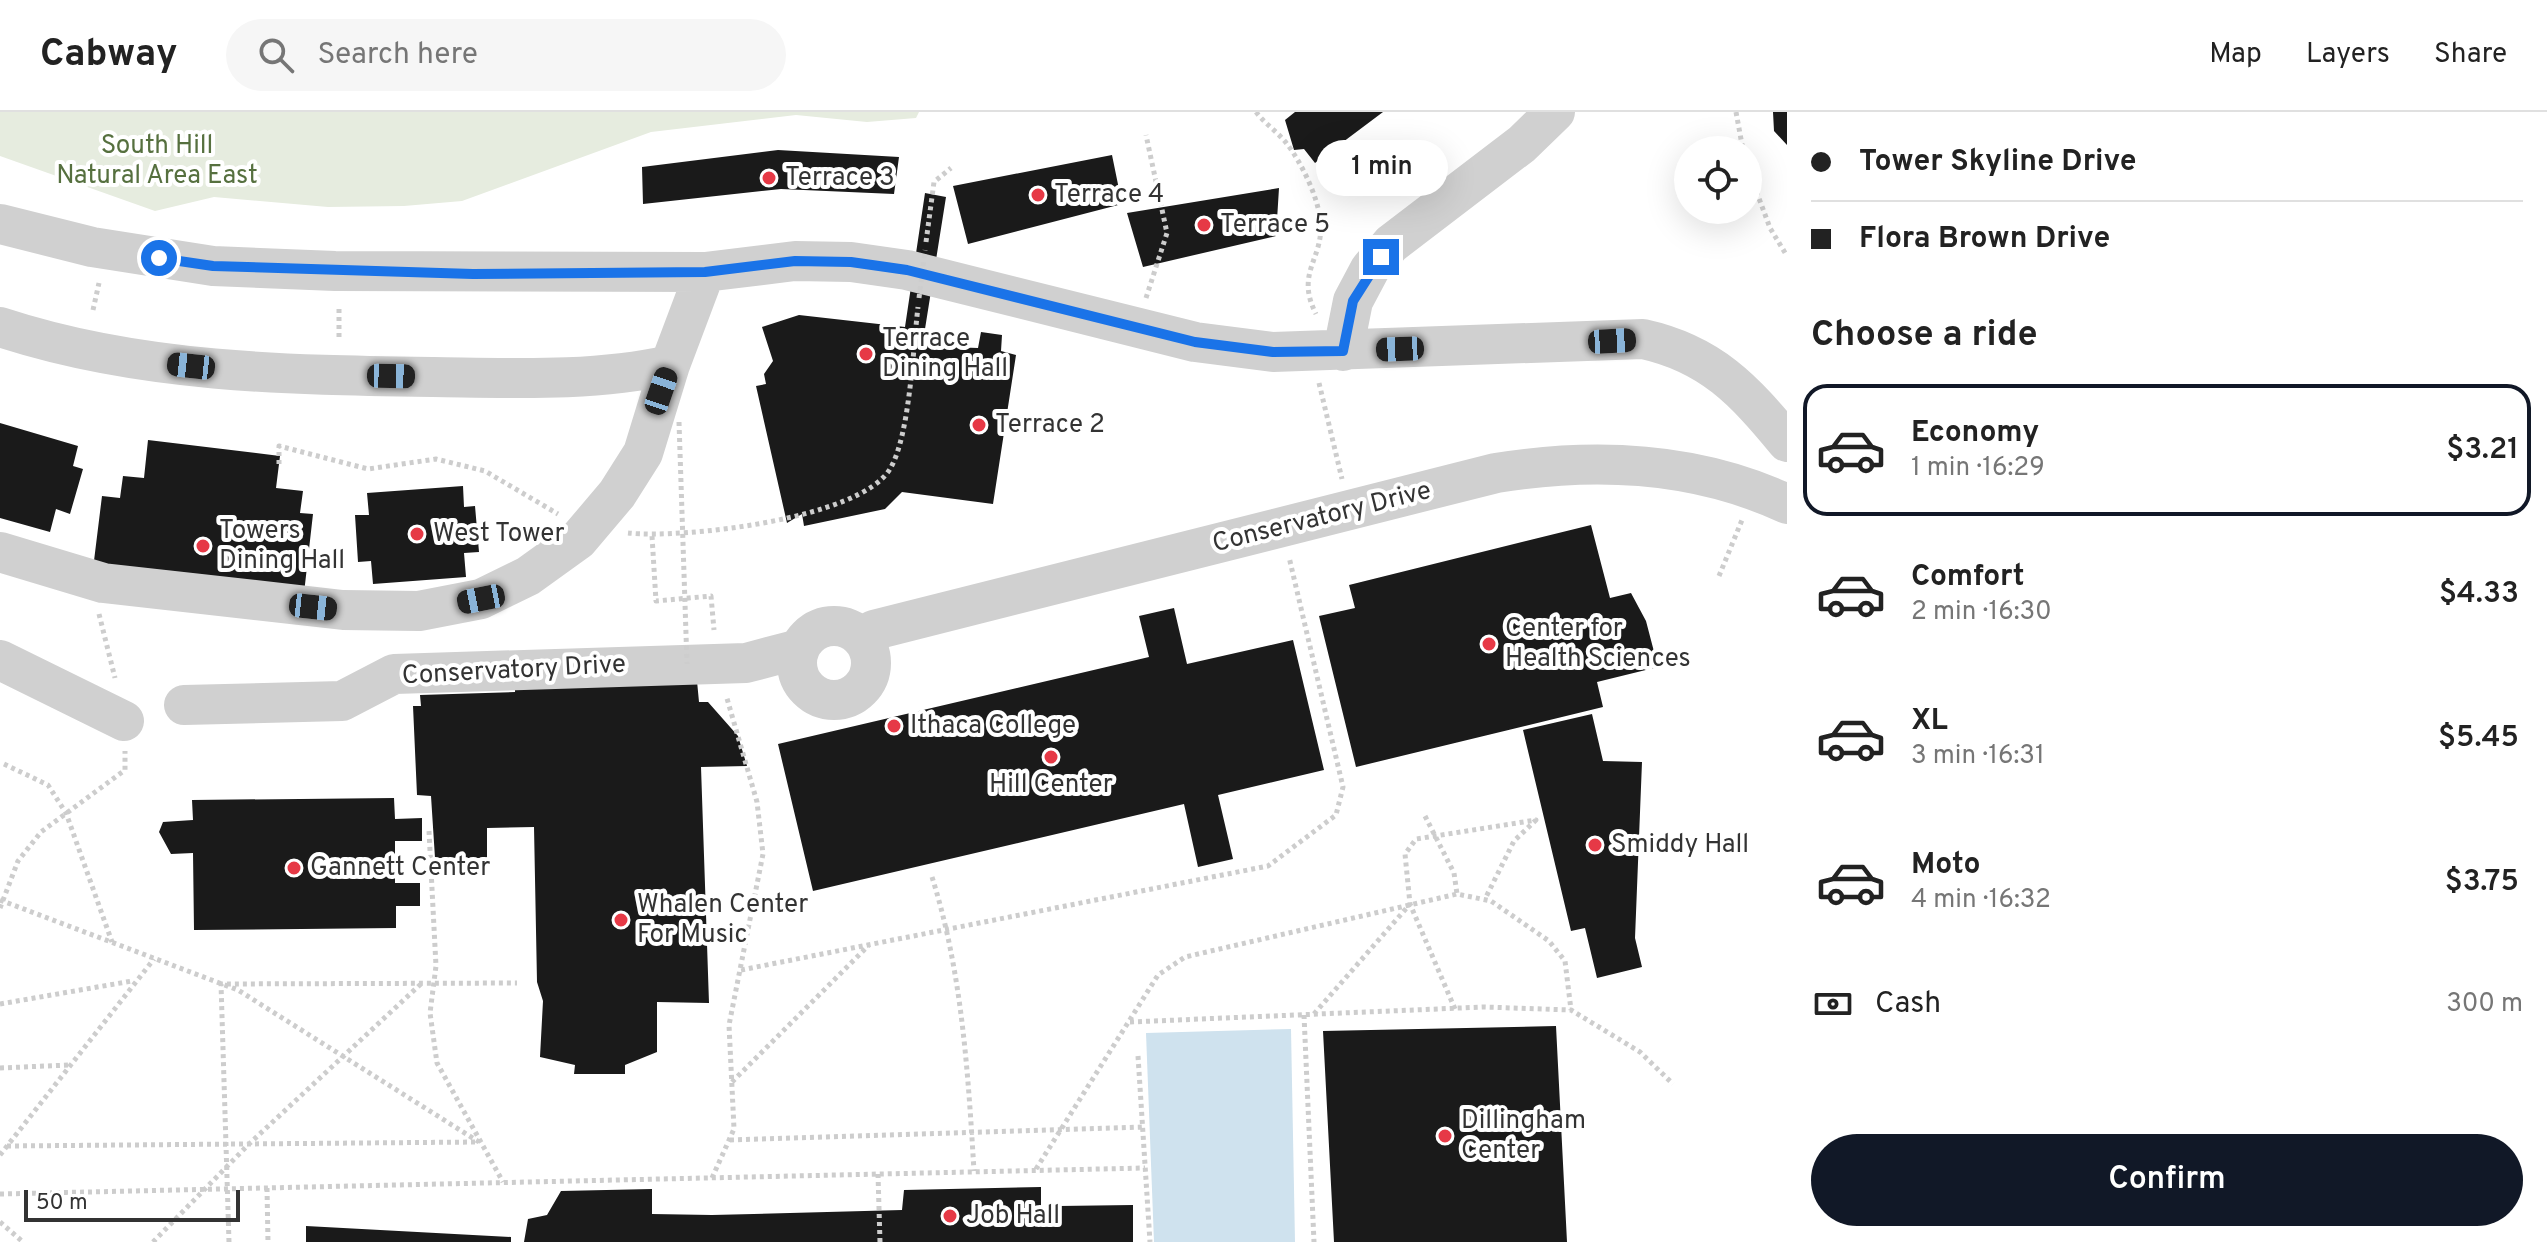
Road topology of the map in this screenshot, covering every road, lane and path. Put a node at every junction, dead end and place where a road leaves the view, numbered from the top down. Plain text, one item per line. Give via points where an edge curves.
1 (1555, 112) edge
2 (1736, 112) edge
3 (1146, 135) dead end
4 (1740, 136) edge
5 (951, 168) dead end
6 (1762, 207) edge
7 (0, 224) edge
8 (1787, 256) edge
9 (705, 272) junction
10 (99, 283) dead end
11 (919, 298) dead end
12 (339, 309) dead end
13 (93, 310) dead end
14 (0, 327) edge
15 (1136, 329) junction
16 (339, 339) dead end
17 (1343, 351) junction
18 (670, 365) junction
19 (679, 422) dead end
20 (1787, 442) edge
21 (1787, 504) edge
22 (1282, 528) junction
23 (652, 536) dead end
24 (0, 552) edge
25 (90, 579) junction
26 (860, 637) junction
27 (799, 649) junction
28 (0, 660) edge
29 (702, 664) junction
30 (184, 705) dead end
31 (124, 721) junction
32 (4, 764) dead end
33 (66, 813) junction
34 (1425, 816) dead end
35 (429, 831) dead end
36 (1434, 836) junction
37 (932, 877) dead end
38 (1457, 894) junction
39 (1485, 900) junction
40 (1, 903) edge
41 (1410, 904) junction
42 (949, 929) junction
43 (112, 943) junction
44 (870, 945) junction
45 (154, 959) junction
46 (741, 970) junction
47 (133, 981) junction
48 (423, 982) junction
49 (434, 983) junction
50 (517, 983) dead end
51 (221, 984) junction
52 (0, 1004) edge
53 (1455, 1009) junction
54 (1571, 1010) junction
55 (1304, 1015) junction
56 (1314, 1015) junction
57 (1129, 1022) junction
58 (343, 1056) junction
59 (1138, 1056) dead end
60 (70, 1065) junction
61 (0, 1068) edge
62 (731, 1083) junction
63 (1673, 1084) dead end
64 (1142, 1127) junction
65 (1061, 1130) junction
66 (972, 1133) junction
67 (730, 1140) junction
68 (479, 1142) junction
69 (226, 1144) junction
70 (249, 1144) junction
71 (7, 1146) junction
72 (0, 1155) edge
73 (227, 1166) junction
74 (1145, 1168) junction
75 (1036, 1170) junction
76 (974, 1171) junction
77 (878, 1174) junction
78 (712, 1178) junction
79 (504, 1183) junction
80 (267, 1188) junction
81 (205, 1189) junction
82 (228, 1189) junction
83 (0, 1194) edge
84 (0, 1222) edge
85 (23, 1242) edge
86 (153, 1242) edge
87 (229, 1242) edge
88 (268, 1242) edge
89 (880, 1242) edge
90 (1150, 1242) edge
91 (1314, 1242) edge

1 - 17 street via 1522,144 1391,244 1353,301
2 - 4 path
3 - 15 path via 1167,233
5 - 11 path, bridge via 934,182
6 - 8 path
7 - 9 street via 92,247 213,266 473,274
9 - 15 street via 795,261 851,262 907,270
9 - 18 street
10 - 13 path
12 - 16 path
14 - 18 street via 79,348 242,372 501,378 630,374
15 - 17 street via 1273,352
17 - 20 street via 1643,339 1698,356 1722,372
18 - 25 street via 643,453 617,494 578,540 528,576 481,599 419,611 343,610
19 - 29 path, bridge
21 - 22 street, Conservatory Drive via 1714,476 1585,463 1496,473
22 - 26 street, Conservatory Drive
22 - 42 path via 1343,787 1336,815 1268,866
23 - 29 path via 656,601 711,596
24 - 25 street
25 - 31 path
26 - 27 street via 849,629 820,629
26 - 27 street via 871,664 868,678 860,690 833,701 807,690 796,663
27 - 29 street, Conservatory Drive via 746,663
28 - 31 street
29 - 30 street, Conservatory Drive via 394,674 342,701
29 - 46 path via 757,802 763,854
31 - 33 path via 125,770
32 - 33 path via 48,785
33 - 40 path via 41,832 18,861
33 - 43 path
34 - 36 path
35 - 49 path
36 - 38 path via 1454,873
36 - 39 path via 1536,820 1514,841
36 - 41 path via 1416,839 1405,854
37 - 42 path
38 - 39 path
38 - 41 path
39 - 54 path via 1549,941 1565,961
40 - 43 path
41 - 53 path
41 - 56 path
41 - 57 path via 1185,957 1158,975
42 - 44 path
42 - 66 path via 967,1051
43 - 45 path
44 - 46 path
44 - 62 path
45 - 47 path
45 - 51 path
46 - 62 path via 729,1025
47 - 52 path
47 - 60 path
48 - 49 path
48 - 51 path
48 - 58 path
49 - 50 path
49 - 68 path via 430,1013 437,1063
51 - 58 path
51 - 69 path
53 - 54 path
53 - 56 path
54 - 63 path via 1640,1052
55 - 56 path
55 - 57 path
55 - 91 path
57 - 65 path
58 - 68 path
58 - 70 path
59 - 64 path
60 - 61 path
60 - 71 path
62 - 67 path
64 - 65 path
64 - 74 path
65 - 66 path
65 - 75 path
66 - 67 path
66 - 76 path
67 - 78 path
68 - 70 path
68 - 79 path
69 - 70 path
69 - 71 path
69 - 73 path
70 - 73 path
71 - 72 path
73 - 81 path
73 - 82 path
74 - 75 path
74 - 90 path
75 - 76 path
76 - 77 path
77 - 78 path
77 - 89 path
78 - 79 path
79 - 80 path
80 - 82 path
80 - 88 path
81 - 82 path
81 - 83 path
81 - 86 path
82 - 87 path
84 - 85 path

